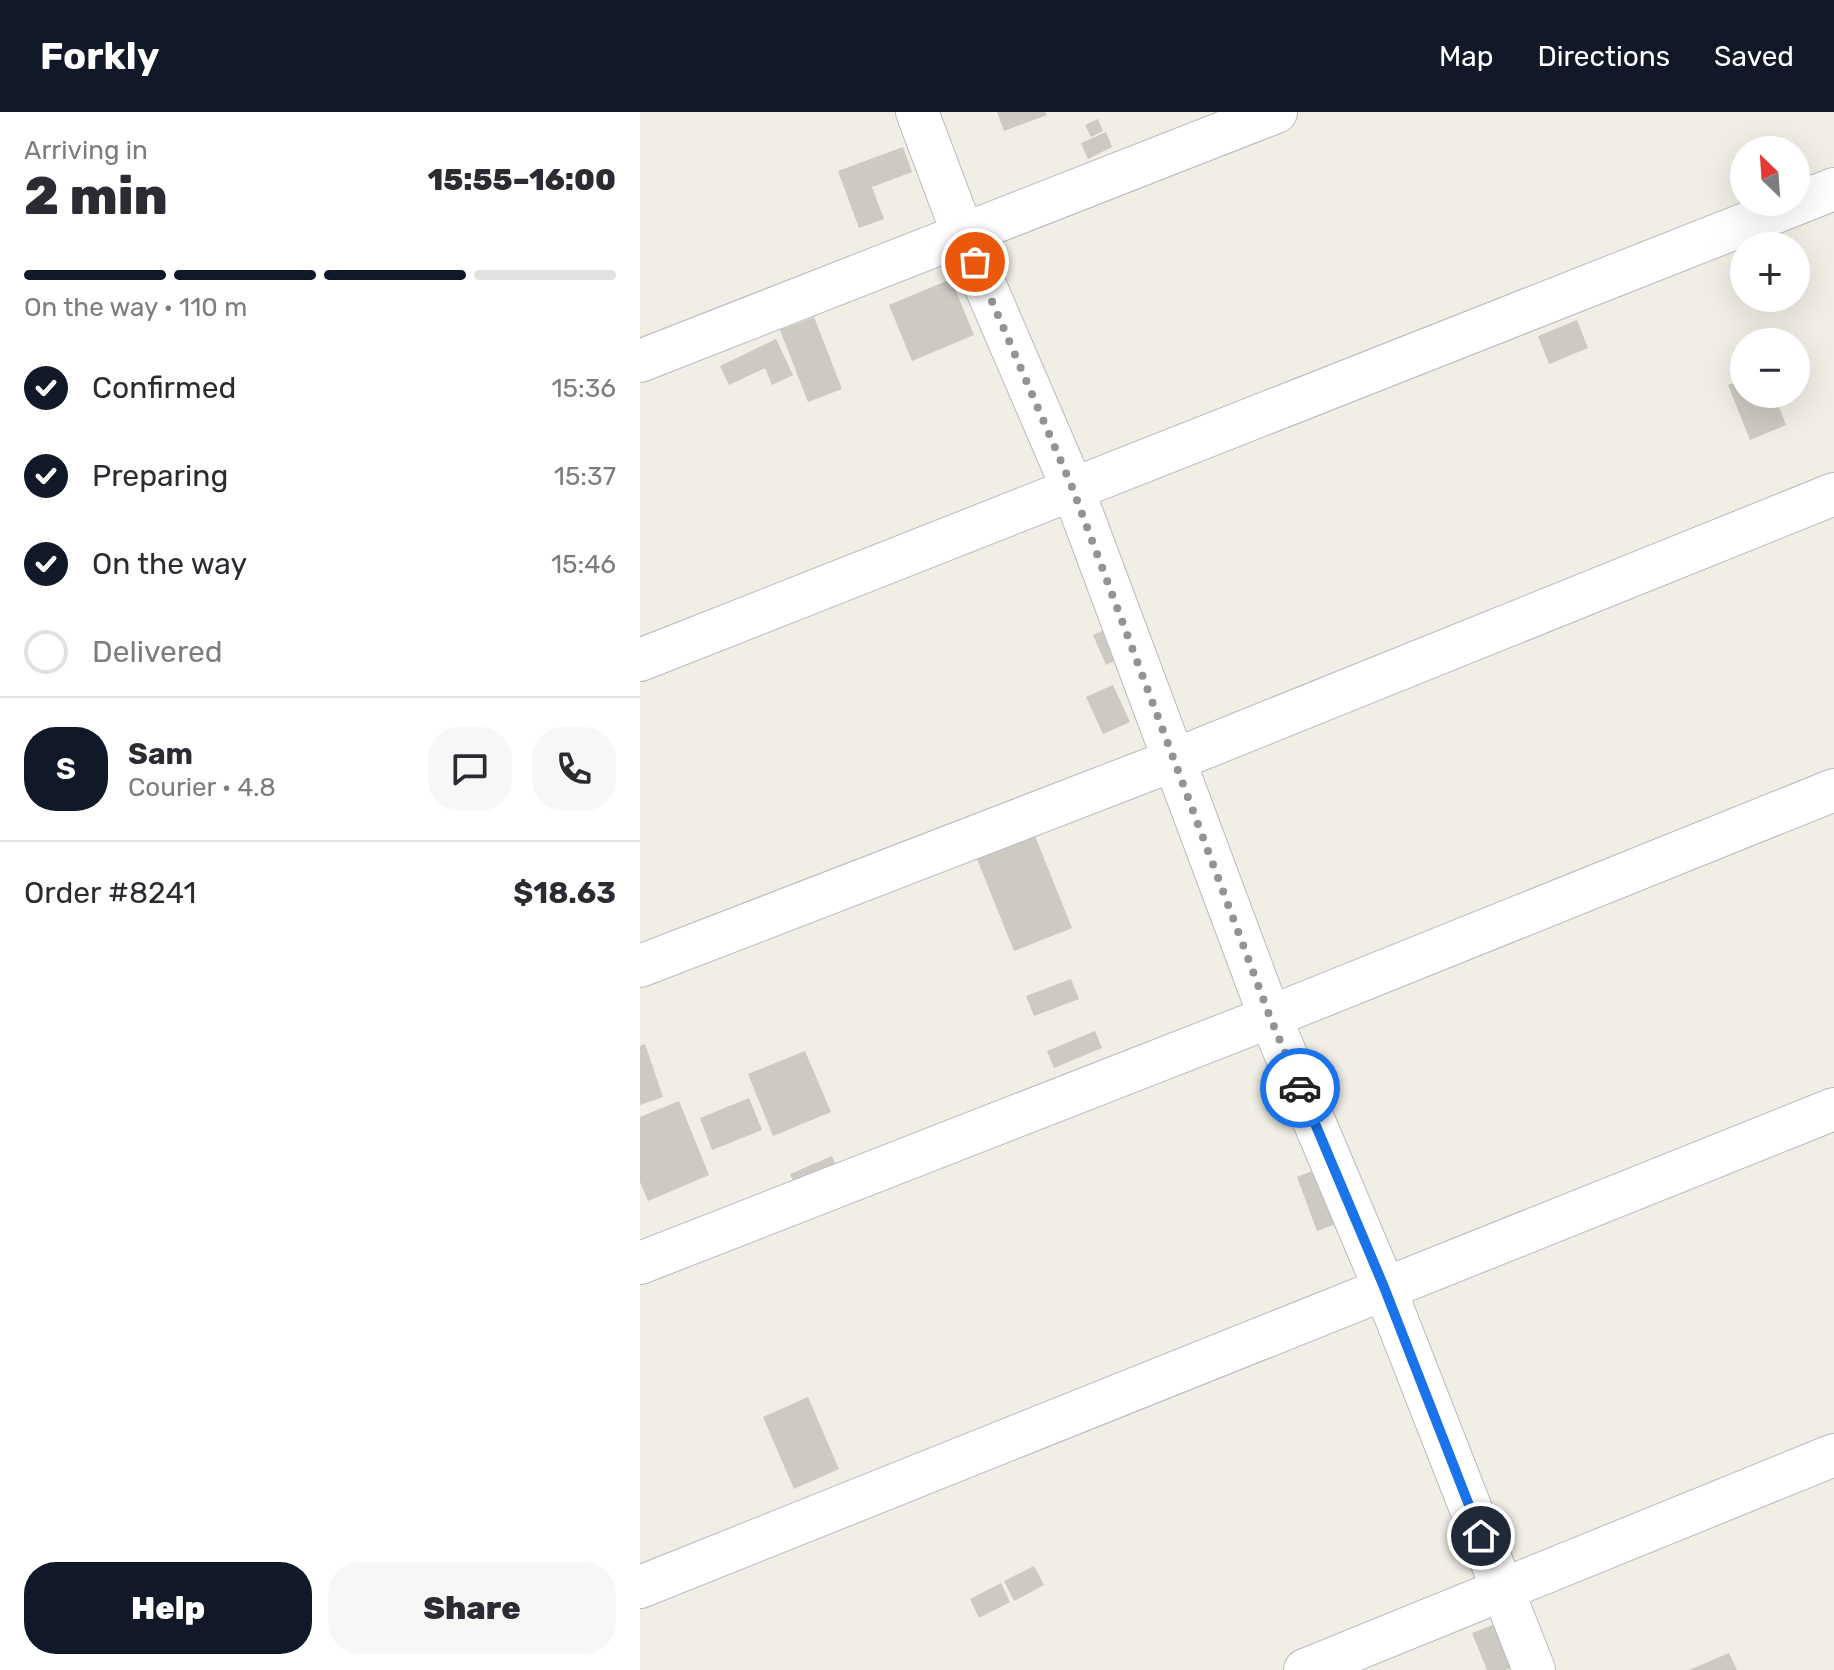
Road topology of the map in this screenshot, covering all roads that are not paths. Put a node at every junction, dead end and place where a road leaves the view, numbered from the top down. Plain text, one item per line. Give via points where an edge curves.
1 (917, 112) edge
2 (1276, 112) edge
3 (1834, 189) edge
4 (963, 234) junction
5 (640, 361) edge
6 (1072, 487) junction
7 (1834, 494) edge
8 (640, 660) edge
9 (1174, 760) junction
10 (1834, 790) edge
11 (640, 966) edge
12 (1270, 1017) junction
13 (1834, 1109) edge
14 (640, 1263) edge
15 (1384, 1287) junction
16 (1834, 1455) edge
17 (640, 1587) edge
18 (1503, 1592) junction
19 (1305, 1670) edge
20 (1534, 1670) edge

1 - 4 street
2 - 4 street
3 - 6 street
4 - 5 street
4 - 6 street
6 - 8 street
6 - 9 street
7 - 9 street
9 - 11 street
9 - 12 street
10 - 12 street
12 - 14 street
12 - 15 street
13 - 15 street
15 - 17 street
15 - 18 street
16 - 18 street
18 - 19 street
18 - 20 street

